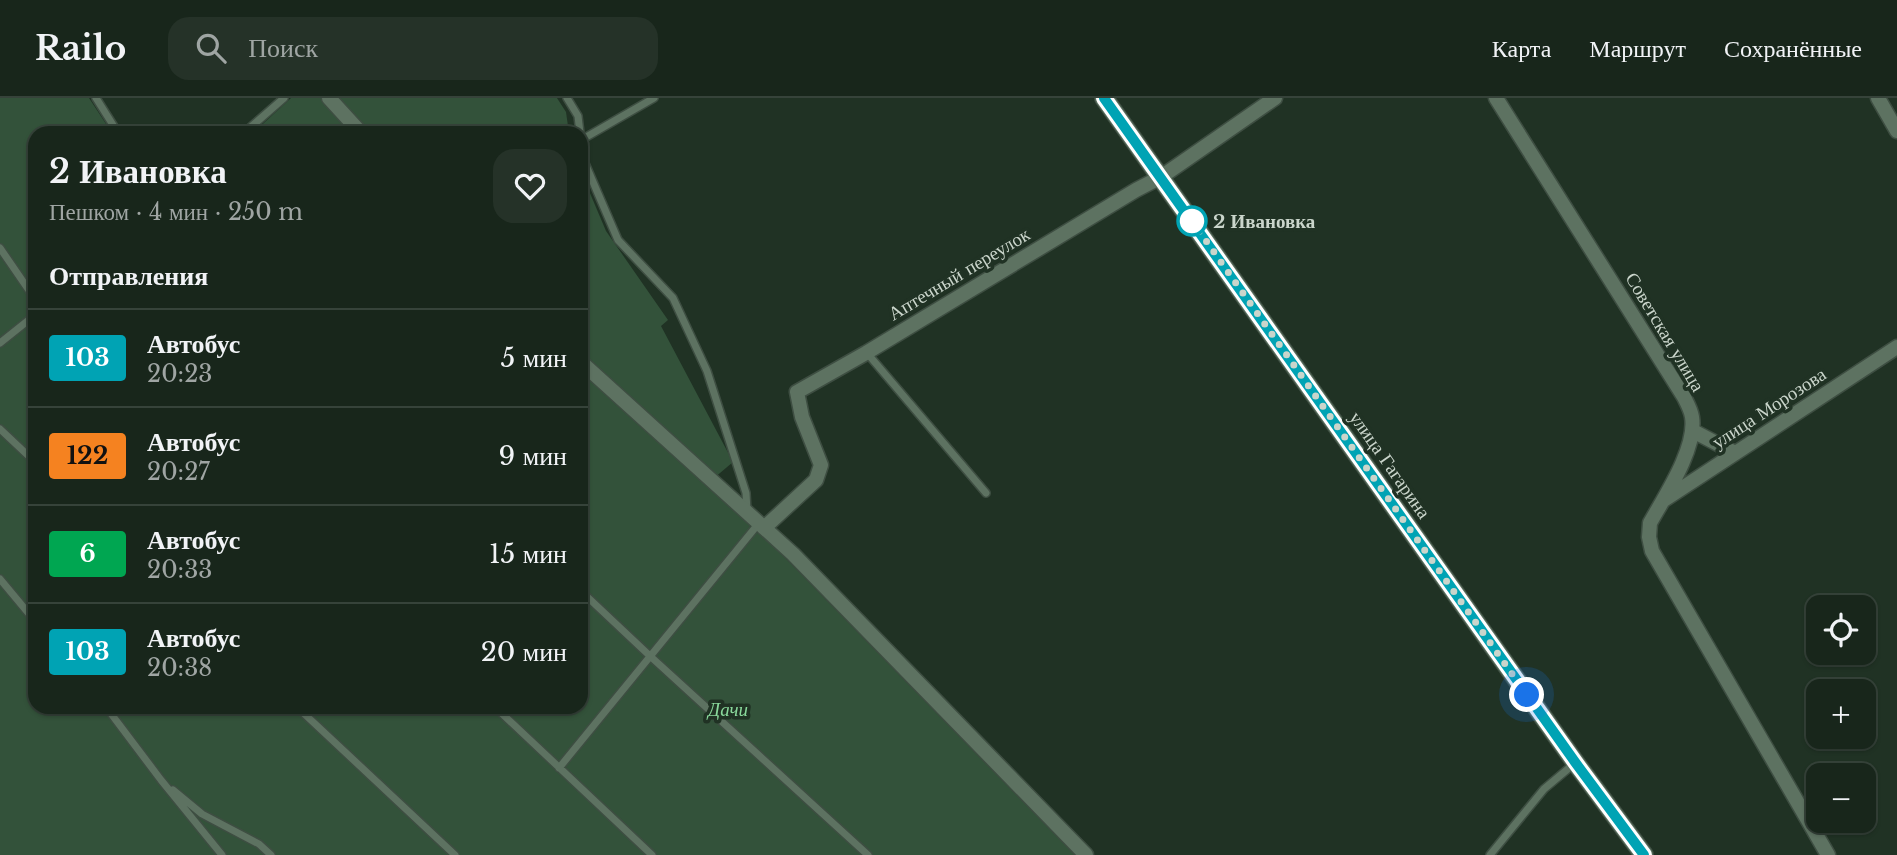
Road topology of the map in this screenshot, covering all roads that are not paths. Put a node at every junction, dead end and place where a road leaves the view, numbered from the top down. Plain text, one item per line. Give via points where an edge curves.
1 (96, 98) edge
2 (284, 98) edge
3 (329, 98) edge
4 (568, 98) edge
5 (654, 98) edge
6 (1104, 98) edge
7 (1275, 98) edge
8 (1496, 98) edge
9 (1878, 98) edge
10 (114, 126) edge
11 (252, 126) edge
12 (355, 126) edge
13 (579, 126) edge
14 (1897, 131) edge
15 (588, 136) edge
16 (588, 170) edge
17 (1161, 177) junction
18 (0, 248) edge
19 (28, 289) edge
20 (28, 321) edge
21 (0, 343) edge
22 (1897, 347) edge
23 (866, 353) junction
24 (588, 368) edge
25 (0, 429) edge
26 (1693, 431) junction
27 (1735, 453) junction
28 (28, 455) edge
29 (986, 493) dead end
30 (1662, 502) junction
31 (747, 512) junction
32 (762, 526) junction
33 (0, 579) edge
34 (588, 598) edge
35 (28, 613) edge
36 (650, 656) junction
37 (111, 714) edge
38 (305, 714) edge
39 (502, 714) edge
40 (1575, 762) junction
41 (559, 768) junction
42 (161, 780) junction
43 (222, 855) edge
44 (271, 855) edge
45 (456, 855) edge
46 (652, 855) edge
47 (868, 855) edge
48 (1086, 855) edge
49 (1490, 855) edge
50 (1644, 855) edge
51 (1828, 855) edge

1 - 10 lane
2 - 11 lane
3 - 12 street
4 - 13 lane
5 - 15 lane
6 - 17 street, улица Гагарина
7 - 17 street, Аптечный переулок
8 - 26 street, Советская улица via 1684,397
9 - 14 street
16 - 31 lane via 618,240 673,298 707,371 746,493
17 - 23 street, Аптечный переулок
17 - 40 street, улица Гагарина
18 - 19 lane
20 - 21 lane
22 - 27 street, улица Морозова
23 - 29 lane
23 - 32 street, Аптечный переулок via 797,392 821,465 816,480
24 - 31 street
25 - 28 lane
26 - 27 street
26 - 30 street
27 - 30 street, улица Морозова
30 - 51 street via 1650,523 1652,551
31 - 32 street
32 - 36 lane
32 - 48 street
33 - 35 lane
34 - 36 lane
36 - 41 lane
36 - 47 lane
37 - 42 lane
38 - 45 lane
39 - 41 lane
40 - 49 lane via 1544,789
40 - 50 street, улица Гагарина
41 - 46 lane
42 - 43 lane
42 - 44 lane via 202,814

